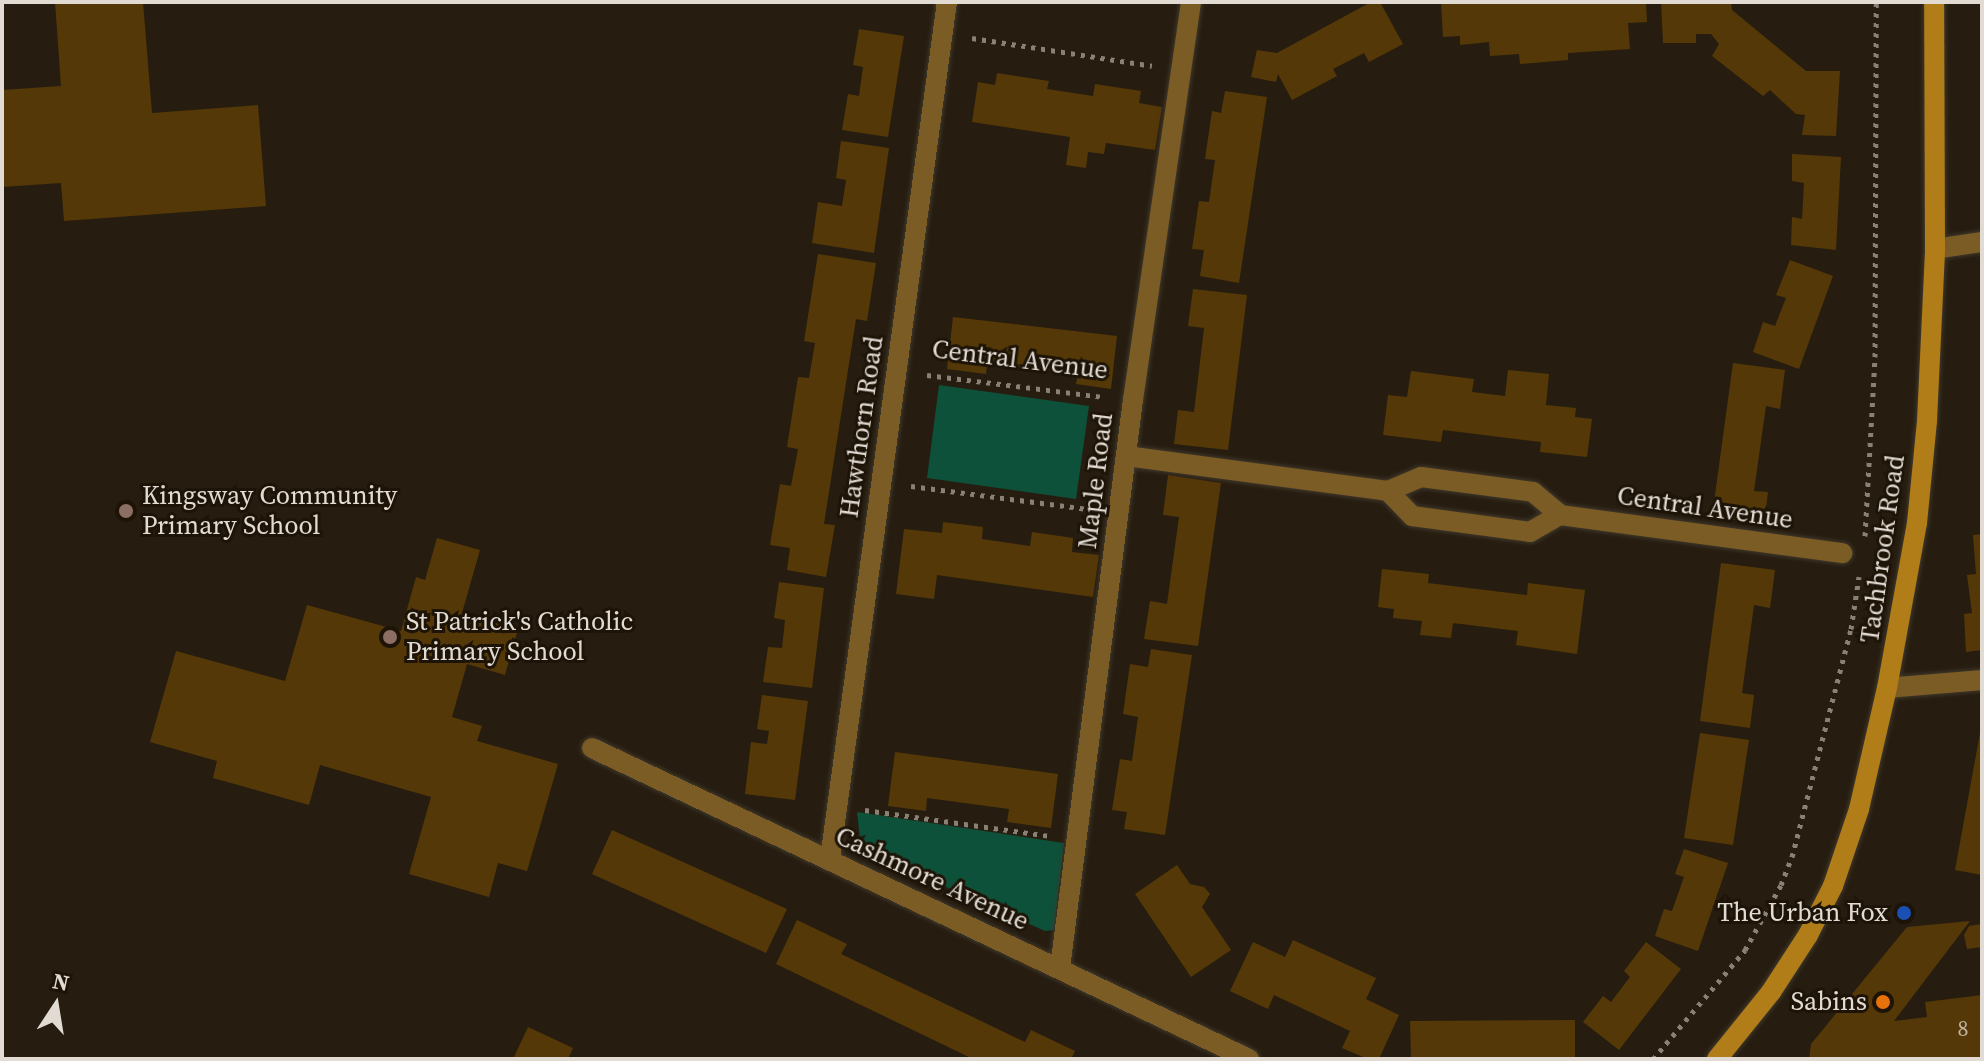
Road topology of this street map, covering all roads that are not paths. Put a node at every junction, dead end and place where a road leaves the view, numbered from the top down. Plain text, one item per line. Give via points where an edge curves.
1 (947, 2) edge
2 (1191, 2) edge
3 (1934, 2) edge
4 (1982, 242) edge
5 (1935, 249) junction
6 (1126, 456) junction
7 (1388, 491) junction
8 (1560, 515) junction
9 (1842, 553) dead end
10 (1982, 680) edge
11 (1887, 688) junction
12 (592, 748) dead end
13 (830, 859) junction
14 (1060, 968) junction
15 (1249, 1059) edge
16 (1717, 1059) edge

1 - 13 street, Hawthorn Road
2 - 6 street, Maple Road
3 - 5 main road, Tachbrook Road
4 - 5 street
5 - 11 main road, Tachbrook Road via 1917,523
6 - 7 street, Central Avenue
6 - 14 street, Maple Road
7 - 8 street, Central Avenue via 1421,477 1533,492
7 - 8 street via 1412,516 1530,532
8 - 9 street, Central Avenue
10 - 11 street
11 - 16 main road, Tachbrook Road via 1859,809 1833,886 1771,992
12 - 13 street, Cashmore Avenue
13 - 14 street, Cashmore Avenue
14 - 15 street, Cashmore Avenue

